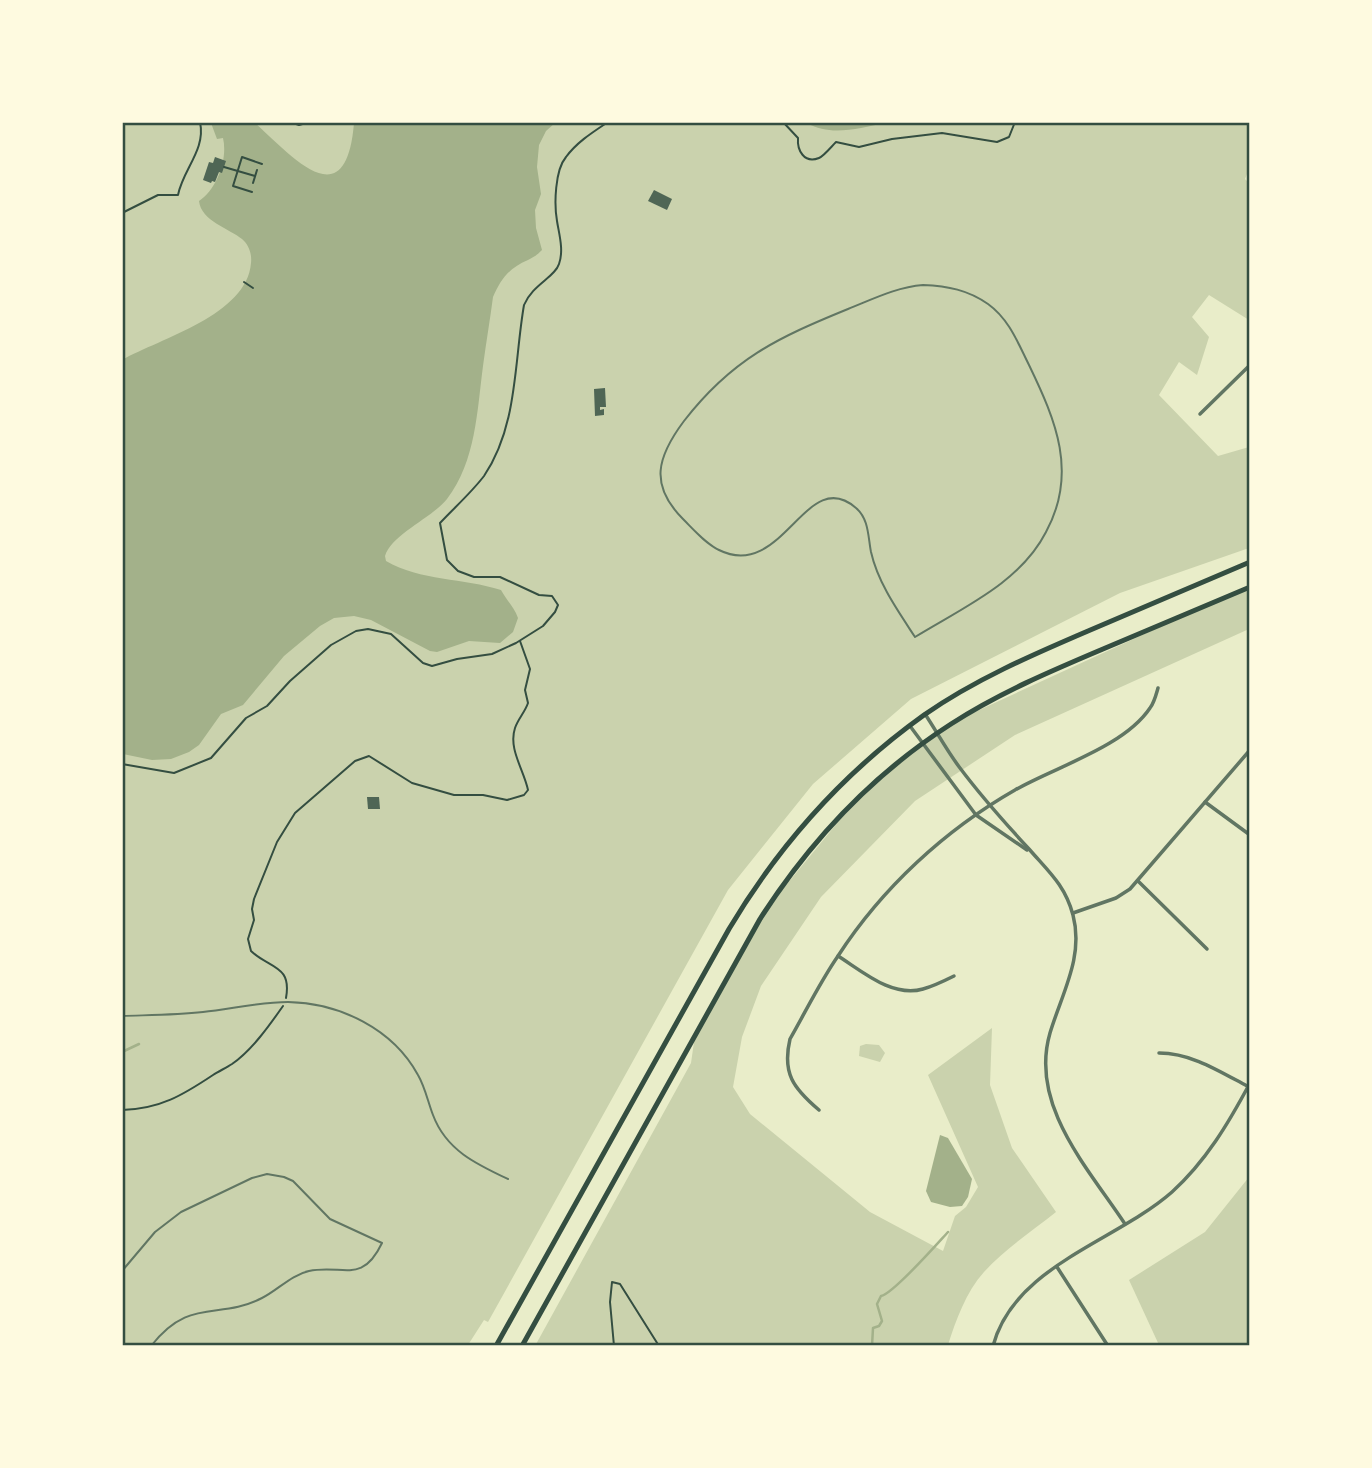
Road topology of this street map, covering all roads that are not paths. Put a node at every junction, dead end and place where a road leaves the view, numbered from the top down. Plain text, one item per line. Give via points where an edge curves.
1 (1250, 365) edge
2 (1200, 414) dead end
3 (1250, 562) edge
4 (1250, 587) edge
5 (915, 637) joint
6 (1158, 688) dead end
7 (925, 714) junction
8 (910, 726) junction
9 (937, 733) junction
10 (923, 743) junction
11 (1250, 750) edge
12 (1205, 802) junction
13 (991, 805) junction
14 (976, 814) junction
15 (1250, 835) edge
16 (1031, 852) junction
17 (1138, 881) junction
18 (1073, 914) junction
19 (1207, 949) dead end
20 (838, 956) junction
21 (954, 976) dead end
22 (122, 1016) edge
23 (1159, 1052) dead end
24 (1249, 1085) edge
25 (819, 1110) dead end
26 (508, 1179) dead end
27 (1125, 1224) junction
28 (1057, 1267) junction
29 (122, 1270) edge
30 (152, 1346) edge
31 (496, 1346) edge
32 (523, 1346) edge
33 (993, 1346) edge
34 (1108, 1346) edge

1 - 2 street
3 - 7 main road via 985,678
4 - 9 main road via 1020,685
5 - 5 lane via 996,587 1026,562 1047,531 1062,482 1055,422 1016,337 990,306 958,288 942,285 894,290 793,332 746,358 692,411 668,443 661,464 662,488 673,509 710,545 732,555 766,550 820,500 840,500 857,508 866,524 877,570
6 - 13 street via 1151,707 1122,734
7 - 8 main road
7 - 9 street
8 - 10 street
8 - 31 main road via 816,810 751,892
9 - 10 main road
9 - 13 street
10 - 14 street
10 - 32 main road via 853,801 778,891
11 - 12 street
12 - 15 street
12 - 17 street
13 - 14 street
13 - 16 street
14 - 16 street
14 - 20 street via 905,873 867,914
16 - 18 street via 1065,892
17 - 18 street via 1116,898
17 - 19 street
18 - 27 street via 1075,961 1049,1035 1047,1086 1063,1130
20 - 21 street via 901,990 923,989
20 - 25 street via 786,1054 789,1077
22 - 26 lane via 201,1013 286,1002 336,1011 377,1029 400,1050 418,1075 450,1144 473,1162
23 - 24 street via 1189,1057
24 - 27 street via 1198,1166 1170,1193
27 - 28 street
28 - 33 street via 1015,1301 1003,1317
28 - 34 street
29 - 30 lane via 169,1220 267,1174 293,1181 330,1219 382,1243 377,1255 361,1269 302,1273 249,1303 180,1319

